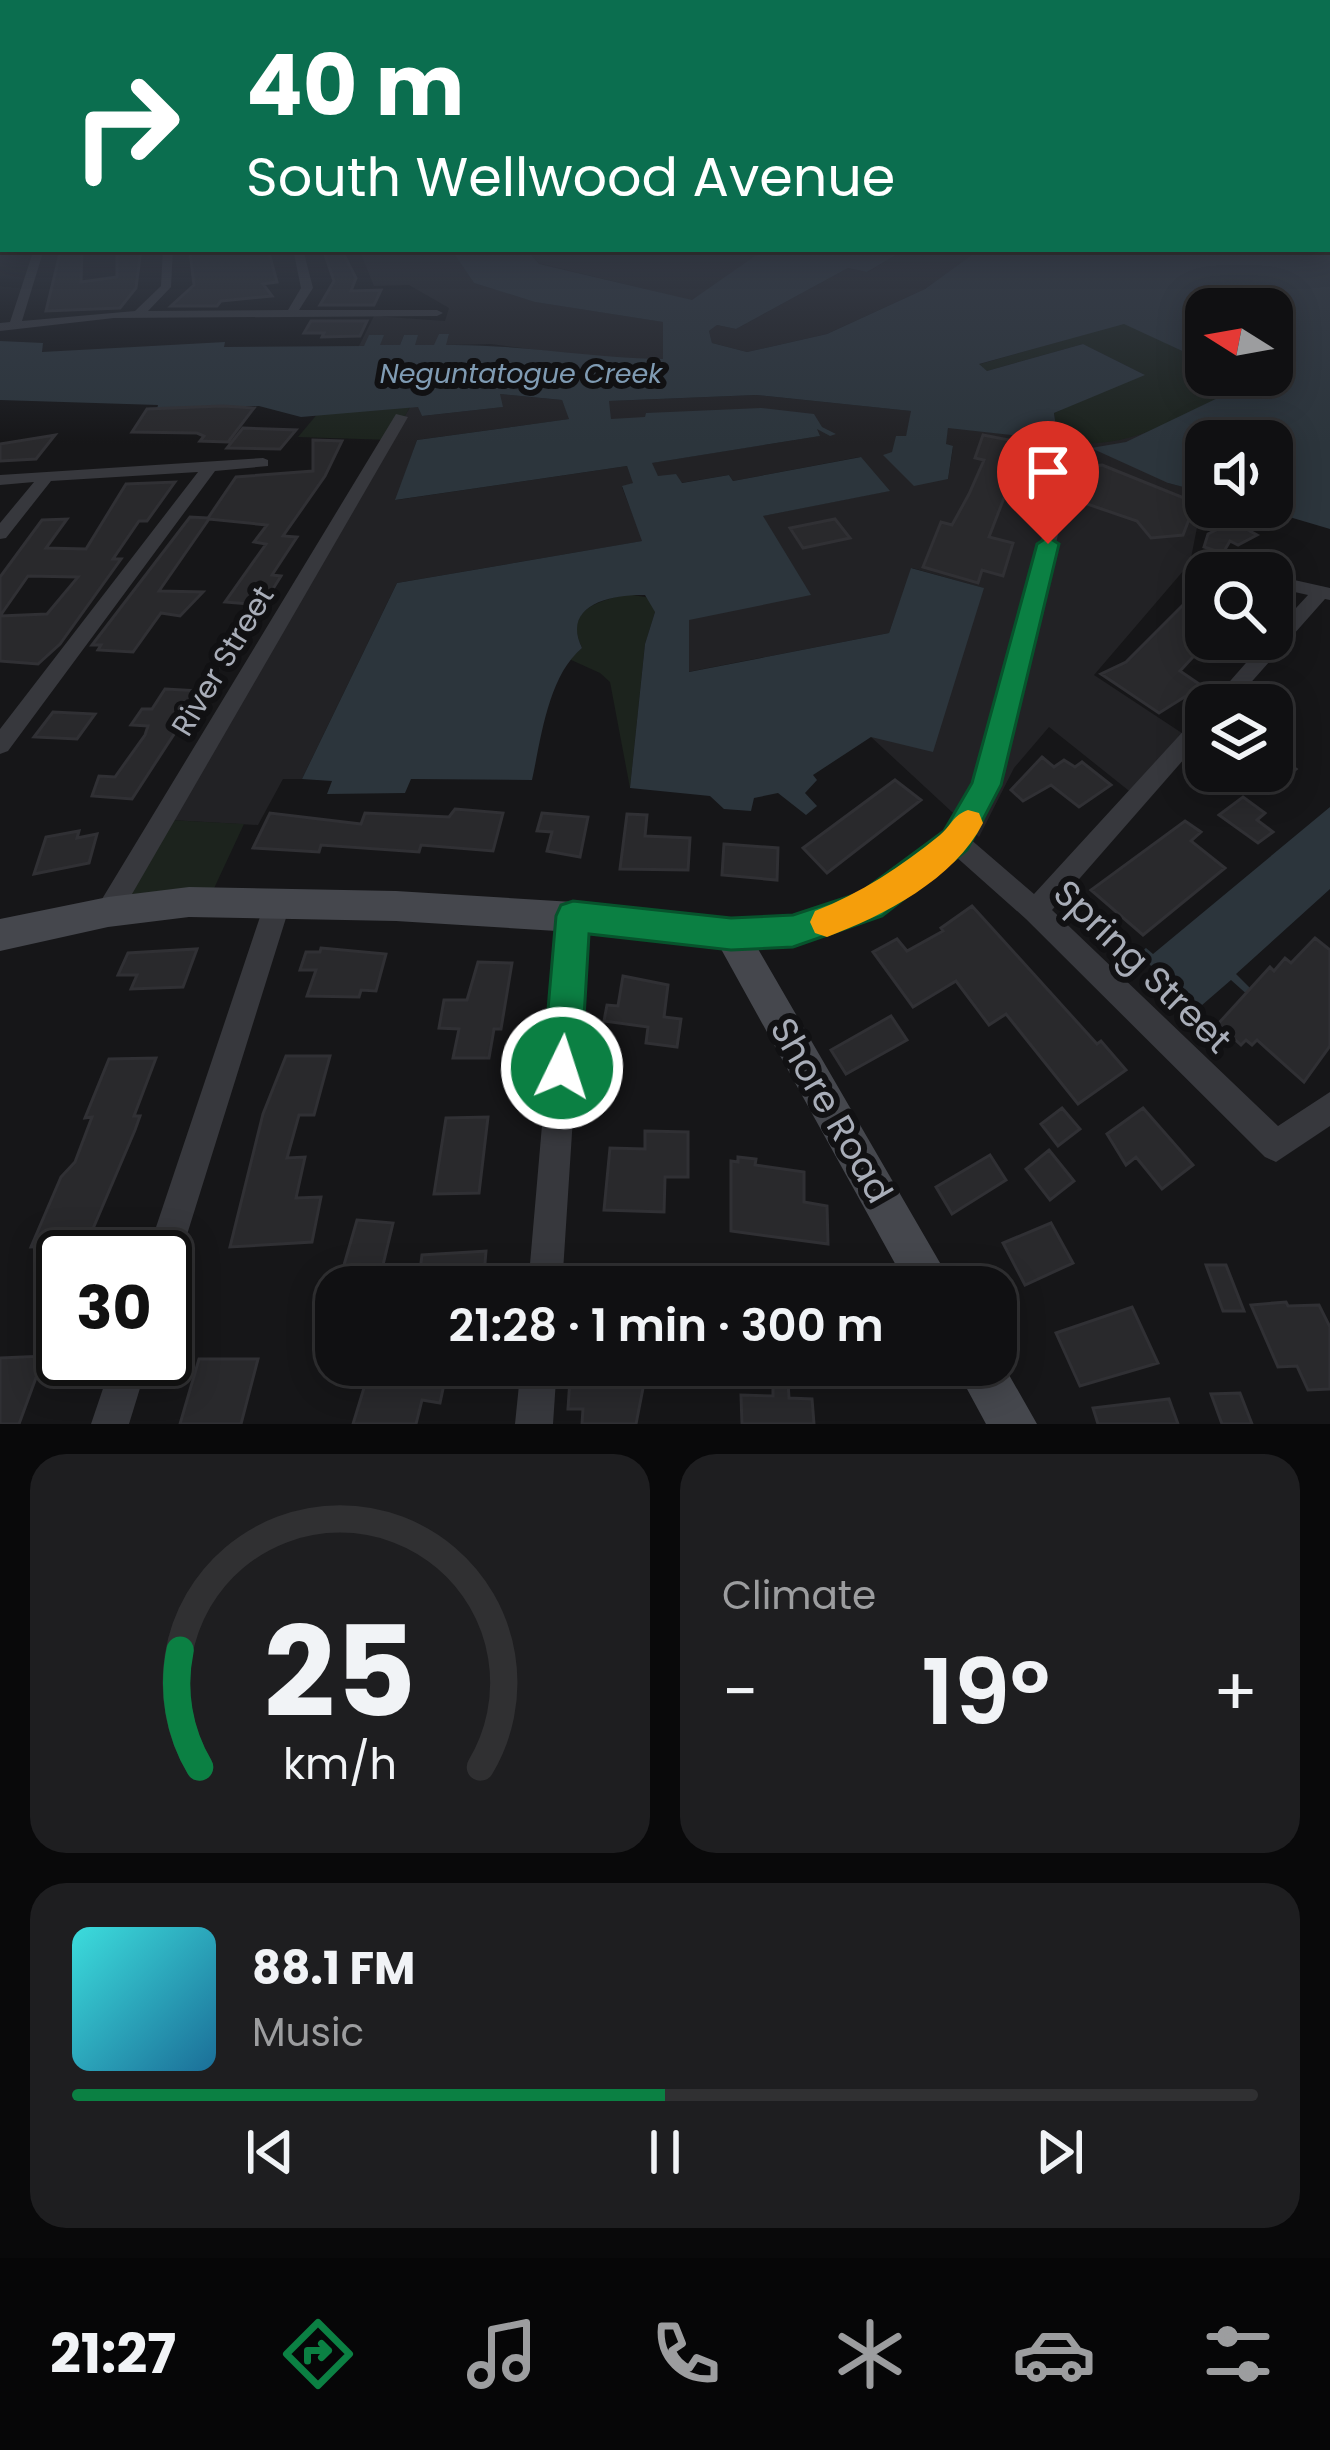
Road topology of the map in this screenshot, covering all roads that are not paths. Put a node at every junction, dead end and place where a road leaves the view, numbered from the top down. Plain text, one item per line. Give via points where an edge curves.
1 (143, 310) edge
2 (292, 313) joint
3 (437, 313) dead end
4 (138, 315) junction
5 (7, 326) edge
6 (401, 417) dead end
7 (365, 440) dead end
8 (388, 440) junction
9 (1072, 447) dead end
10 (263, 463) dead end
11 (210, 467) junction
12 (46, 478) junction
13 (0, 480) edge
14 (0, 534) edge
15 (1293, 586) edge
16 (1325, 593) edge
17 (1239, 684) edge
18 (1185, 743) edge
19 (0, 745) edge
20 (956, 841) junction
21 (278, 902) junction
22 (1035, 911) junction
23 (108, 912) junction
24 (573, 916) junction
25 (0, 934) edge
26 (731, 934) junction
27 (1330, 1107) edge
28 (173, 1230) edge
29 (548, 1266) edge
30 (920, 1266) edge
31 (122, 1386) edge
32 (537, 1386) edge
33 (990, 1386) edge
34 (110, 1424) edge
35 (534, 1424) edge
36 (1013, 1424) edge

1 - 4 street
2 - 3 street
2 - 4 street
4 - 5 street
6 - 8 street, River Street
7 - 8 street
8 - 23 street, River Street
9 - 20 street via 987,785
10 - 11 street
11 - 12 street
11 - 19 street
12 - 13 street
12 - 14 street
15 - 16 street
16 - 17 street
18 - 22 street
20 - 22 street, Spring Street
20 - 26 street via 870,905 793,931
21 - 23 street
21 - 24 street
21 - 28 street
22 - 27 street, Spring Street via 1276,1146
23 - 25 street
24 - 26 street
24 - 29 street
26 - 30 street, Shore Road
31 - 34 street
32 - 35 street
33 - 36 street

